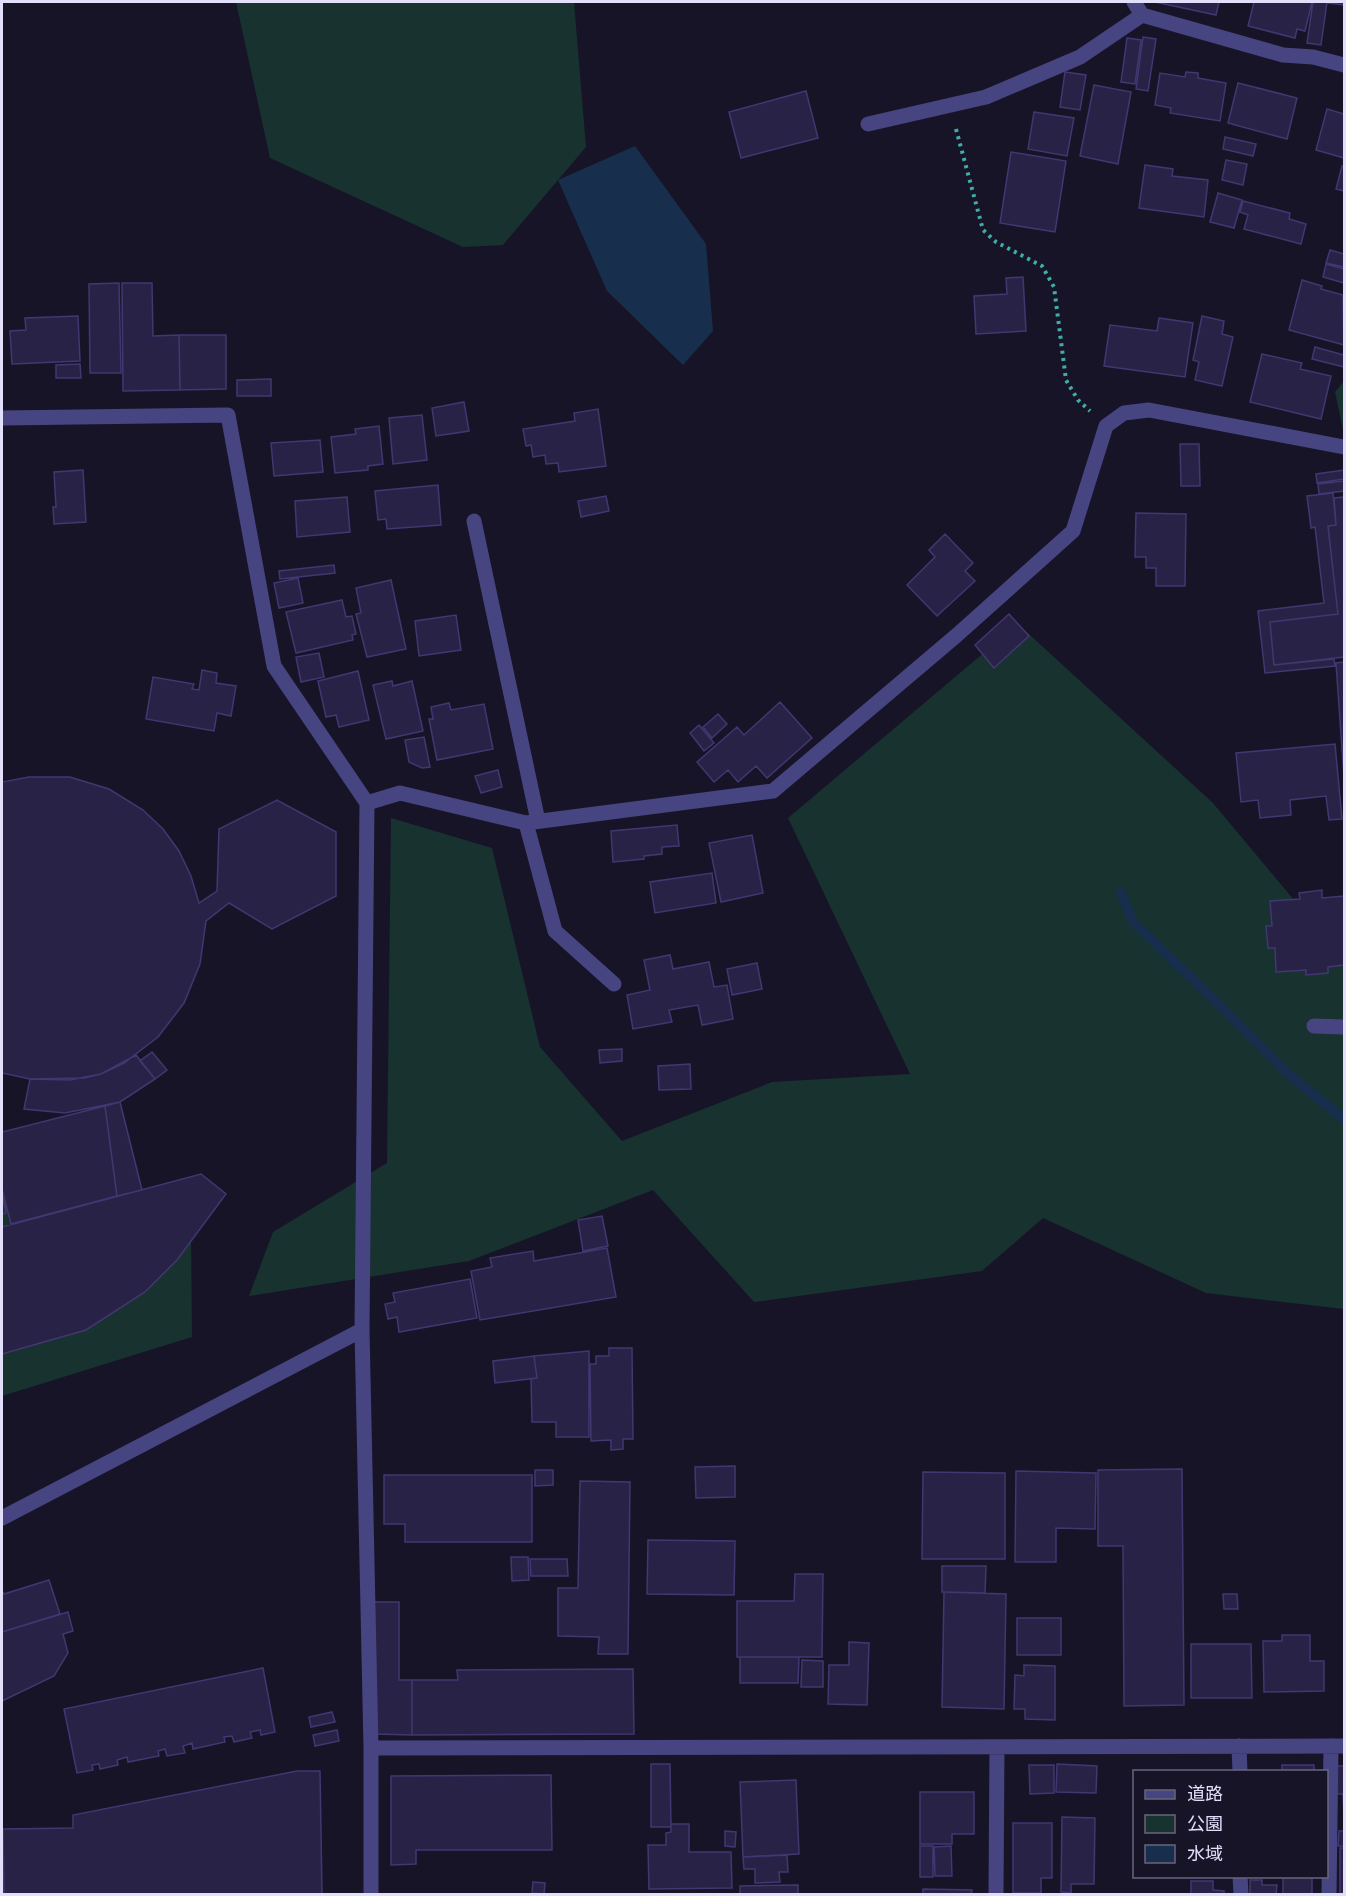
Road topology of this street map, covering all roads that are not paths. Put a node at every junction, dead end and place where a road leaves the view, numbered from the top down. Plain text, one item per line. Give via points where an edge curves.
1 (1134, 2) edge
2 (1142, 15) junction
3 (1344, 65) edge
4 (868, 124) dead end
5 (2, 418) edge
6 (1344, 447) edge
7 (474, 521) dead end
8 (367, 803) junction
9 (532, 822) junction
10 (614, 984) dead end
11 (1314, 1026) dead end
12 (1344, 1027) edge
13 (362, 1330) junction
14 (2, 1518) edge
15 (1239, 1746) junction
16 (1338, 1746) edge
17 (997, 1747) junction
18 (371, 1748) junction
19 (1239, 1770) edge
20 (1240, 1878) edge
21 (371, 1894) edge
22 (996, 1894) edge
23 (1240, 1894) edge
24 (1329, 1894) edge

1 - 2 street
2 - 3 street via 1283,55
2 - 4 street via 1080,57 986,97
5 - 8 street via 228,415 274,666
6 - 9 street via 1149,410 1125,412 1106,426 1073,531 773,791
7 - 9 street
8 - 9 street via 400,793
8 - 13 street
9 - 10 street via 555,931
11 - 12 street
13 - 14 street
13 - 18 street
15 - 16 street
15 - 17 street
15 - 19 street
16 - 24 street
17 - 18 street
17 - 22 street
18 - 21 street
20 - 23 street

